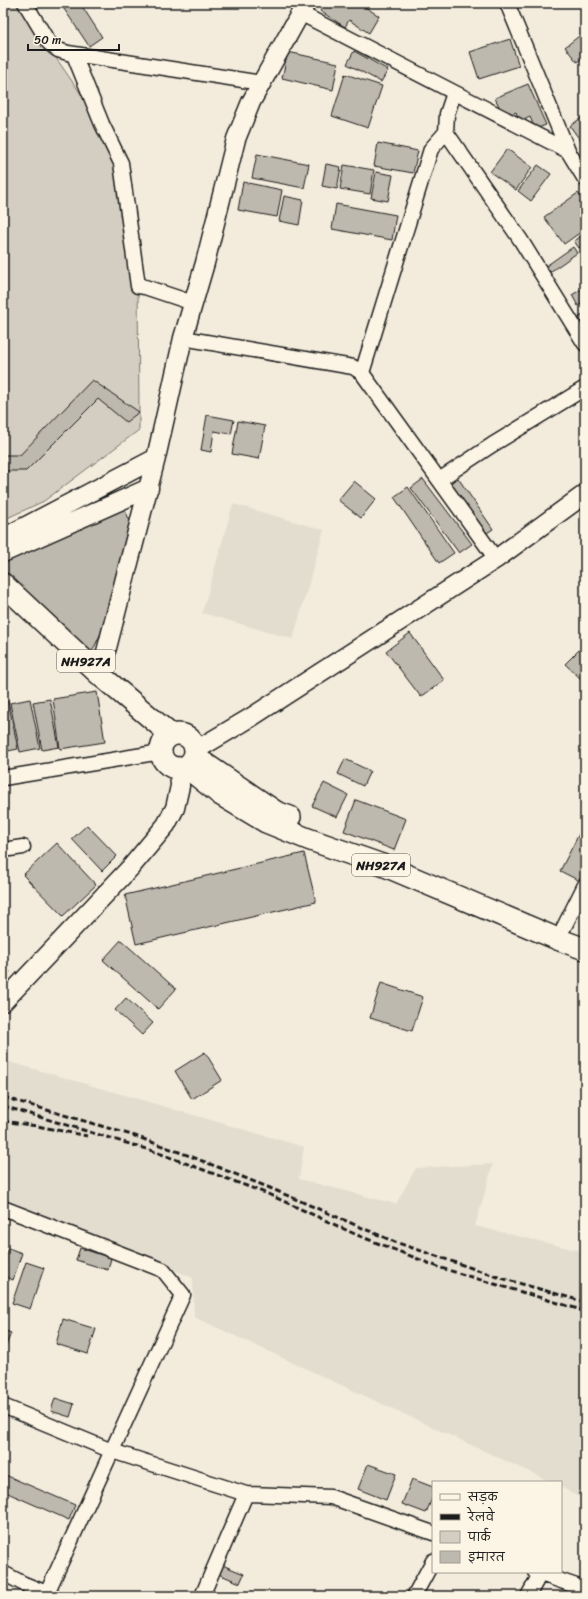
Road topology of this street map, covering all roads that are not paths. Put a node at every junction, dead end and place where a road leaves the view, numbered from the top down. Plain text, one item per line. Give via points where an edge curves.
1 (25, 3) edge
2 (507, 3) edge
3 (303, 8) edge
4 (74, 55) junction
5 (262, 83) junction
6 (454, 93) junction
7 (446, 132) junction
8 (568, 151) junction
9 (585, 179) edge
10 (193, 303) junction
11 (183, 338) junction
12 (585, 344) edge
13 (362, 373) junction
14 (585, 388) edge
15 (156, 458) junction
16 (440, 480) junction
17 (149, 488) junction
18 (585, 494) edge
19 (3, 538) edge
20 (3, 553) edge
21 (496, 559) junction
22 (3, 584) edge
23 (3, 599) edge
24 (100, 675) junction
25 (165, 744) junction
26 (189, 760) junction
27 (3, 778) edge
28 (24, 847) dead end
29 (3, 850) edge
30 (585, 885) edge
31 (564, 927) junction
32 (585, 934) edge
33 (585, 949) edge
34 (3, 1002) edge
35 (3, 1208) edge
36 (3, 1406) edge
37 (112, 1451) junction
38 (246, 1494) junction
39 (432, 1533) edge
40 (432, 1563) edge
41 (3, 1573) edge
42 (538, 1573) edge
43 (585, 1589) edge
44 (51, 1595) edge
45 (202, 1596) edge
46 (414, 1596) edge
47 (528, 1596) edge

1 - 4 street via 49,43 58,50
2 - 8 street
3 - 5 main road
3 - 6 street
4 - 5 street
4 - 10 street via 121,163 138,286
5 - 10 main road via 236,139
6 - 7 street via 447,114
6 - 8 street
7 - 12 street via 520,239
7 - 13 street via 431,149
8 - 9 street
10 - 11 main road
11 - 13 street via 353,367
11 - 15 main road
13 - 16 street
14 - 16 street
15 - 17 main road
15 - 19 main road
16 - 21 street
17 - 20 main road
17 - 24 main road
18 - 21 main road
21 - 26 main road
22 - 24 highway, NH927A
23 - 25 highway, NH927A via 92,684
24 - 25 highway, NH927A
25 - 26 highway, NH927A via 163,758 167,764 173,767
25 - 26 highway, NH927A via 178,734 190,738 194,744
25 - 27 street
26 - 31 highway, NH927A via 276,812
26 - 33 highway, NH927A via 221,795 266,822 385,866
26 - 34 main road via 175,808 166,825 131,867
28 - 29 street
30 - 31 street
31 - 32 highway, NH927A
35 - 37 street via 163,1270 182,1295
36 - 37 street
37 - 38 street
37 - 44 street
38 - 39 street via 331,1496
38 - 45 street
40 - 46 street
41 - 44 street
42 - 43 street
42 - 47 street

